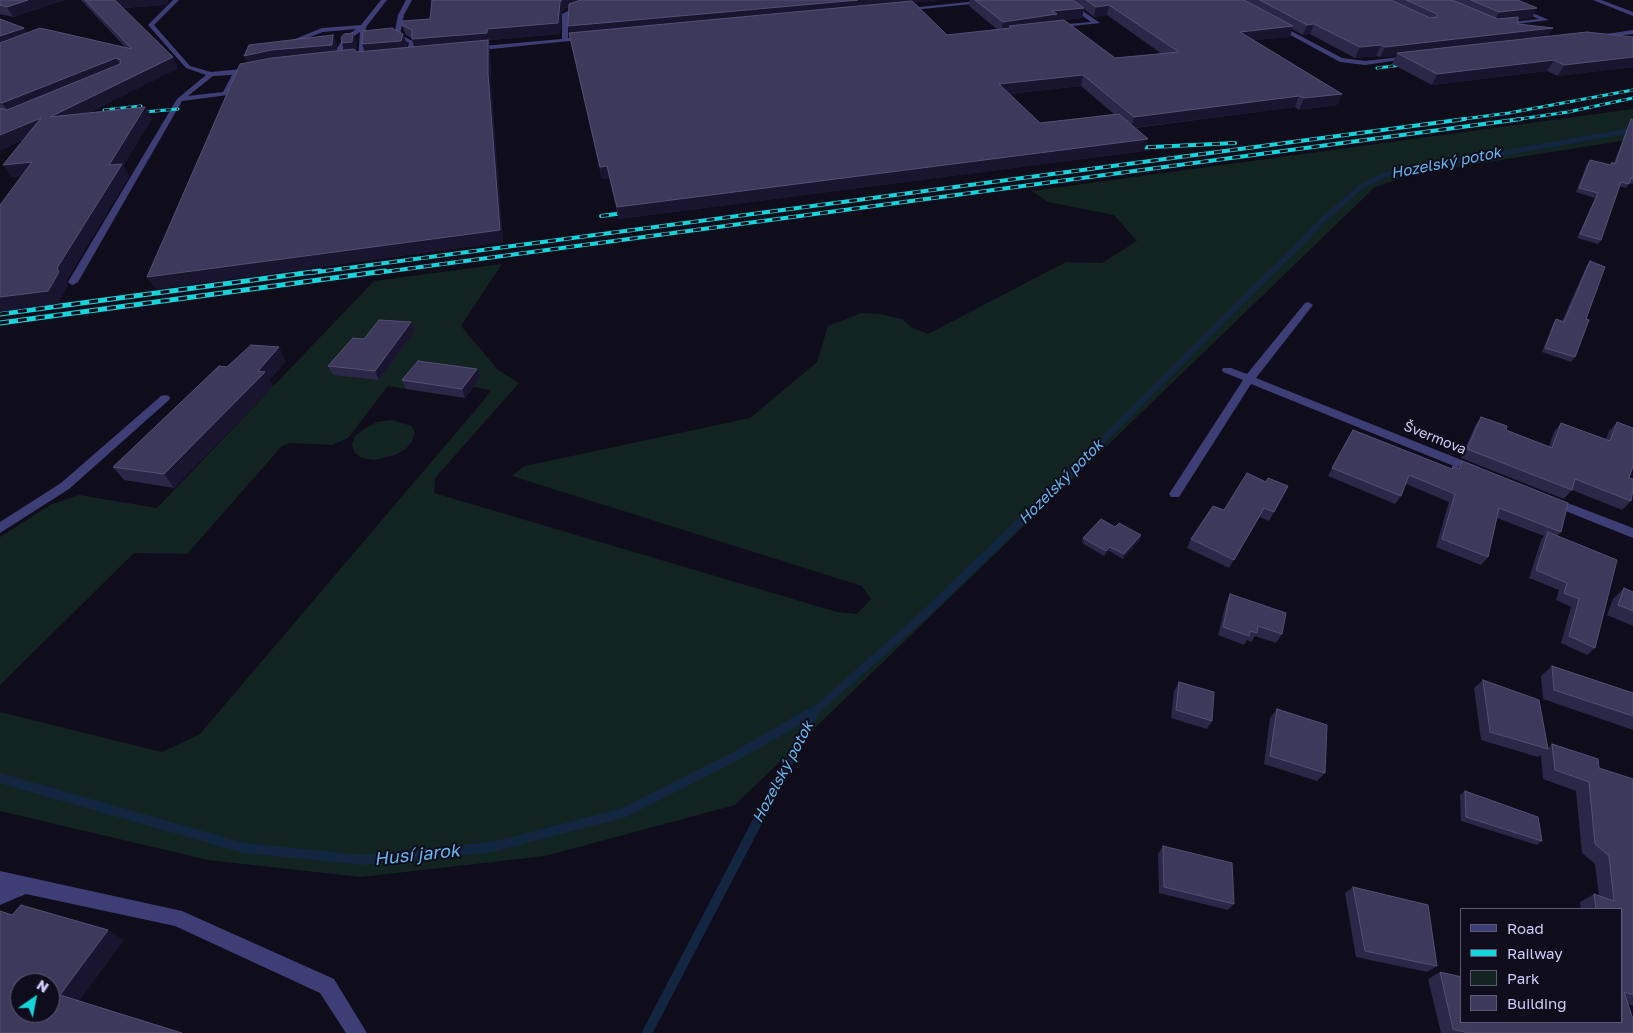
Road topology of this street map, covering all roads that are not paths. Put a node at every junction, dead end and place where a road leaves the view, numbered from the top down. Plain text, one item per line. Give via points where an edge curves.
1 (176, 0) edge
2 (384, 0) edge
3 (409, 0) edge
4 (1007, 0) edge
5 (1064, 0) edge
6 (1497, 0) edge
7 (1596, 0) edge
8 (588, 4) edge
9 (899, 10) edge
10 (1632, 14) dead end
11 (1270, 22) edge
12 (1493, 26) edge
13 (363, 27) junction
14 (1052, 28) edge
15 (1633, 32) edge
16 (594, 37) edge
17 (1593, 37) edge
18 (565, 40) junction
19 (278, 47) edge
20 (468, 49) edge
21 (419, 53) edge
22 (410, 54) junction
23 (400, 55) edge
24 (351, 57) junction
25 (380, 57) edge
26 (1415, 57) edge
27 (332, 59) edge
28 (260, 68) edge
29 (236, 73) junction
30 (211, 74) junction
31 (180, 99) junction
32 (74, 282) dead end
33 (1308, 304) dead end
34 (1227, 370) dead end
35 (1249, 379) junction
36 (165, 398) dead end
37 (1487, 475) edge
38 (1175, 494) dead end
39 (1542, 496) edge
40 (0, 528) edge
41 (1633, 533) edge
42 (0, 880) edge
43 (26, 885) junction
44 (0, 896) edge
45 (357, 1033) edge

1 - 30 street via 151,25 188,67
2 - 13 street
3 - 22 street via 401,15 398,36 412,42
4 - 9 street
5 - 14 street via 1097,23
6 - 12 street via 1546,20
7 - 10 street
8 - 18 street via 565,14
11 - 26 street via 1340,60 1365,63
13 - 19 street via 322,30
13 - 24 street
13 - 24 street via 345,40 340,48
15 - 17 street
16 - 18 street
18 - 20 street
21 - 22 street
22 - 23 street
24 - 25 street
24 - 27 street
28 - 29 street
29 - 30 street
29 - 31 street via 226,94
30 - 31 street
31 - 32 street
33 - 35 street
34 - 35 street, Švermova
35 - 37 street, Švermova
35 - 38 street
36 - 40 street via 65,486
39 - 41 street
42 - 43 street
43 - 44 street
43 - 45 street via 176,917 327,986

